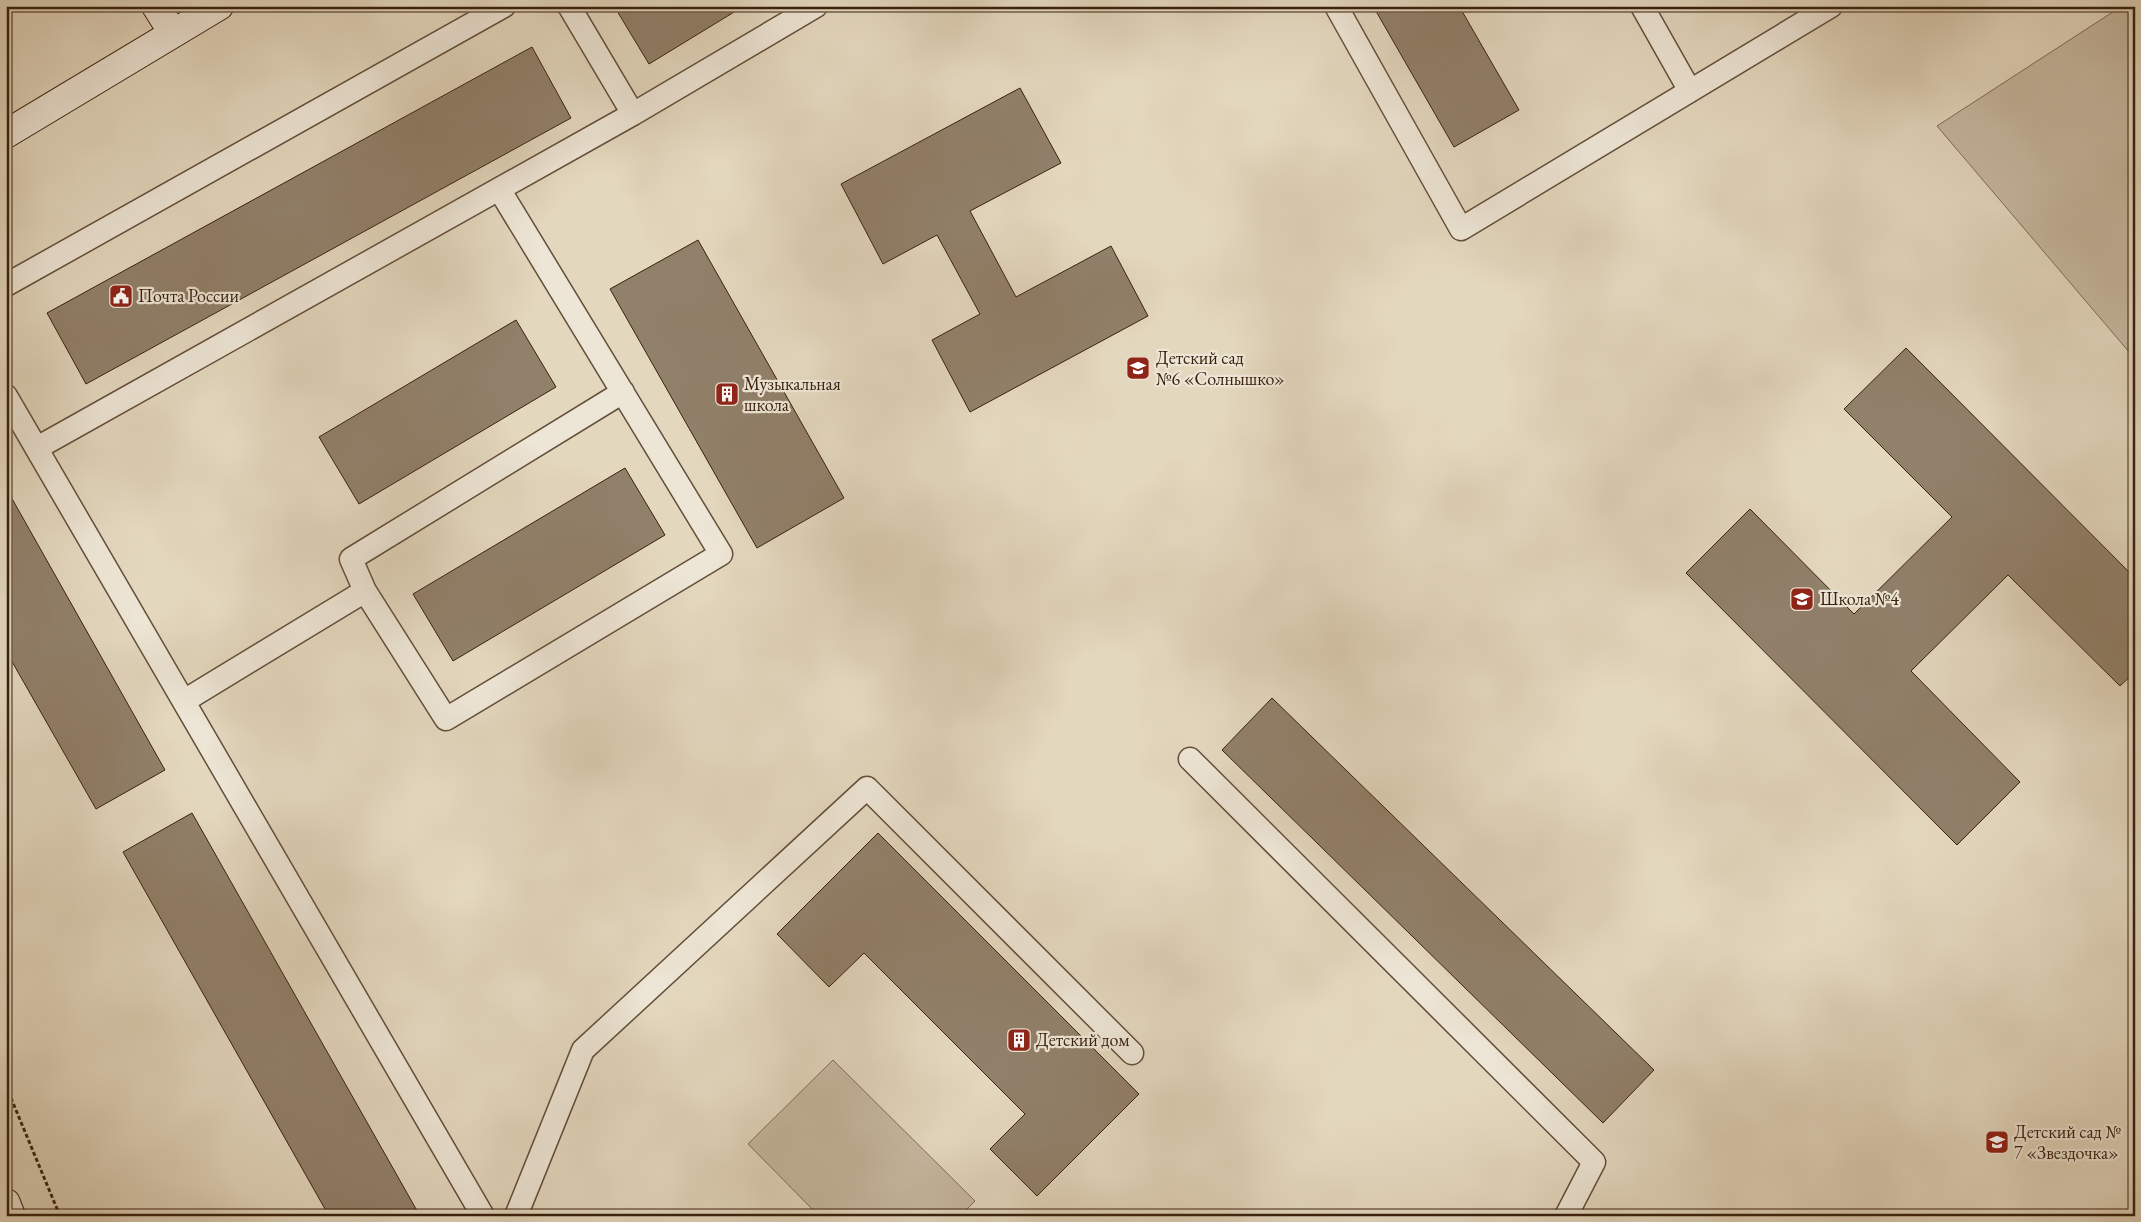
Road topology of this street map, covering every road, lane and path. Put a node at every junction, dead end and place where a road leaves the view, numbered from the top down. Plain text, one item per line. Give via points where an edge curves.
1 (156, 6) edge
2 (219, 6) edge
3 (504, 6) edge
4 (569, 6) edge
5 (816, 6) edge
6 (1336, 6) edge
7 (1642, 6) edge
8 (1831, 6) edge
9 (173, 33) junction
10 (1690, 91) junction
11 (634, 114) junction
12 (6, 134) edge
13 (498, 190) junction
14 (6, 285) edge
15 (623, 392) junction
16 (6, 396) edge
17 (37, 448) junction
18 (365, 591) junction
19 (184, 701) junction
20 (1190, 758) dead end
21 (1132, 1053) dead end
22 (6, 1086) edge
23 (6, 1203) edge
24 (11, 1216) edge
25 (60, 1216) edge
26 (483, 1216) edge
27 (516, 1216) edge
28 (1566, 1216) edge

1 - 9 main road
2 - 9 main road
3 - 14 lane
4 - 11 lane
5 - 11 lane
6 - 10 lane via 1461,229
7 - 10 lane
8 - 10 lane
9 - 12 main road
11 - 13 lane
13 - 15 lane
13 - 17 lane
15 - 18 lane via 351,559
15 - 18 lane via 721,554 446,719
16 - 17 lane
17 - 19 lane
18 - 19 lane
19 - 26 lane
20 - 28 lane via 1594,1162
21 - 27 lane via 866,788 583,1050
22 - 25 path
23 - 24 main road

